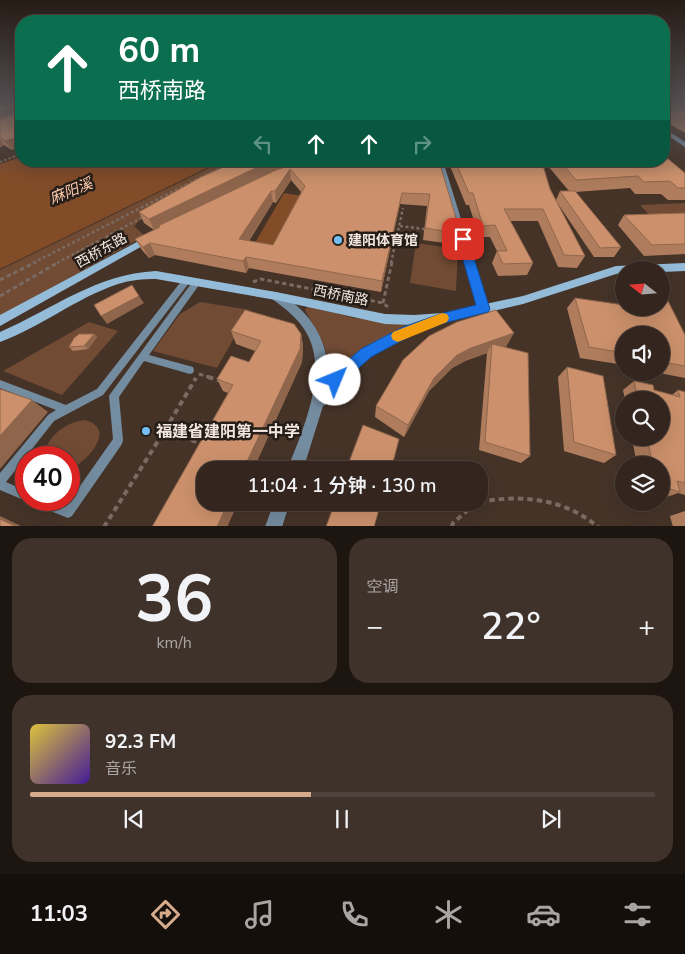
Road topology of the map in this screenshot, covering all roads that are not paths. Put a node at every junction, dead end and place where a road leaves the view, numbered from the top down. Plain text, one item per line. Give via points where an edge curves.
1 (670, 134) edge
2 (685, 145) edge
3 (441, 167) edge
4 (163, 232) edge
5 (685, 267) edge
6 (191, 282) junction
7 (276, 296) junction
8 (483, 309) junction
9 (443, 318) junction
10 (0, 322) edge
11 (0, 337) edge
12 (142, 357) junction
13 (190, 370) dead end
14 (0, 384) edge
15 (66, 410) junction
16 (316, 414) junction
17 (298, 461) edge
18 (0, 481) edge
19 (0, 485) edge
20 (15, 491) edge
21 (80, 495) edge
22 (279, 511) edge
23 (273, 526) edge

1 - 2 street
3 - 8 street
4 - 10 main road, 西桥东路
5 - 8 main road, 西桥南路 via 616,270 523,300
6 - 7 main road, 西桥南路
6 - 11 main road, 西桥南路 via 142,274 123,278
6 - 12 lane
6 - 15 lane via 100,392
7 - 9 main road, 西桥南路 via 352,313 400,319
7 - 16 street via 307,322 321,354 323,371
8 - 9 main road, 西桥南路
9 - 16 street via 407,331 354,361 328,388
12 - 13 lane
12 - 21 lane via 114,396 118,440
14 - 15 lane
15 - 18 lane via 50,418
16 - 17 street
19 - 20 lane
22 - 23 street

